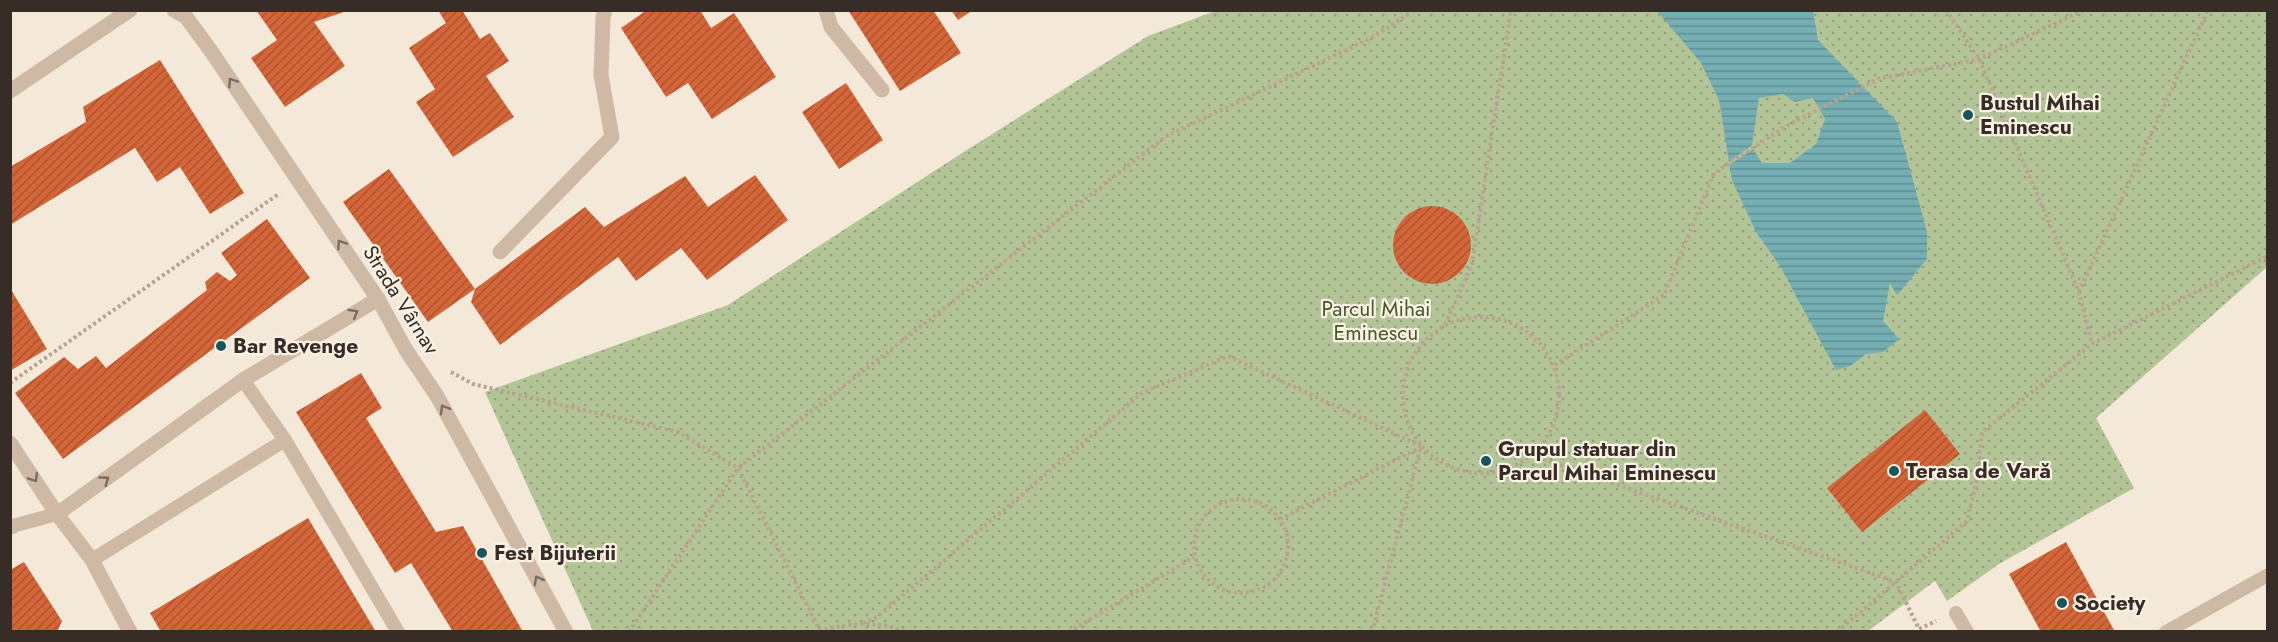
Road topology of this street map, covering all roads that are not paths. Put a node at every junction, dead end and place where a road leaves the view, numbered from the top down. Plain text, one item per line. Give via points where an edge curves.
1 (130, 10) edge
2 (174, 10) edge
3 (605, 10) edge
4 (826, 10) edge
5 (882, 90) dead end
6 (10, 91) edge
7 (500, 252) dead end
8 (378, 299) junction
9 (243, 380) junction
10 (285, 440) junction
11 (10, 442) edge
12 (57, 514) junction
13 (10, 528) edge
14 (92, 560) junction
15 (2268, 575) edge
16 (1956, 612) road end
17 (130, 632) edge
18 (398, 632) edge
19 (566, 632) edge
20 (1967, 632) edge
21 (2166, 632) edge

1 - 6 street
8 -> 2 street, Strada Vârnav via 193,26
3 - 7 street via 600,75 612,137
4 - 5 street via 831,27
9 -> 8 street
19 -> 8 street, Strada Vârnav via 449,416
9 - 10 lane
12 -> 9 street
10 - 14 lane
10 - 18 lane
11 -> 12 street
12 - 13 lane
12 - 14 street
14 - 17 street
15 - 21 lane
16 - 20 lane

